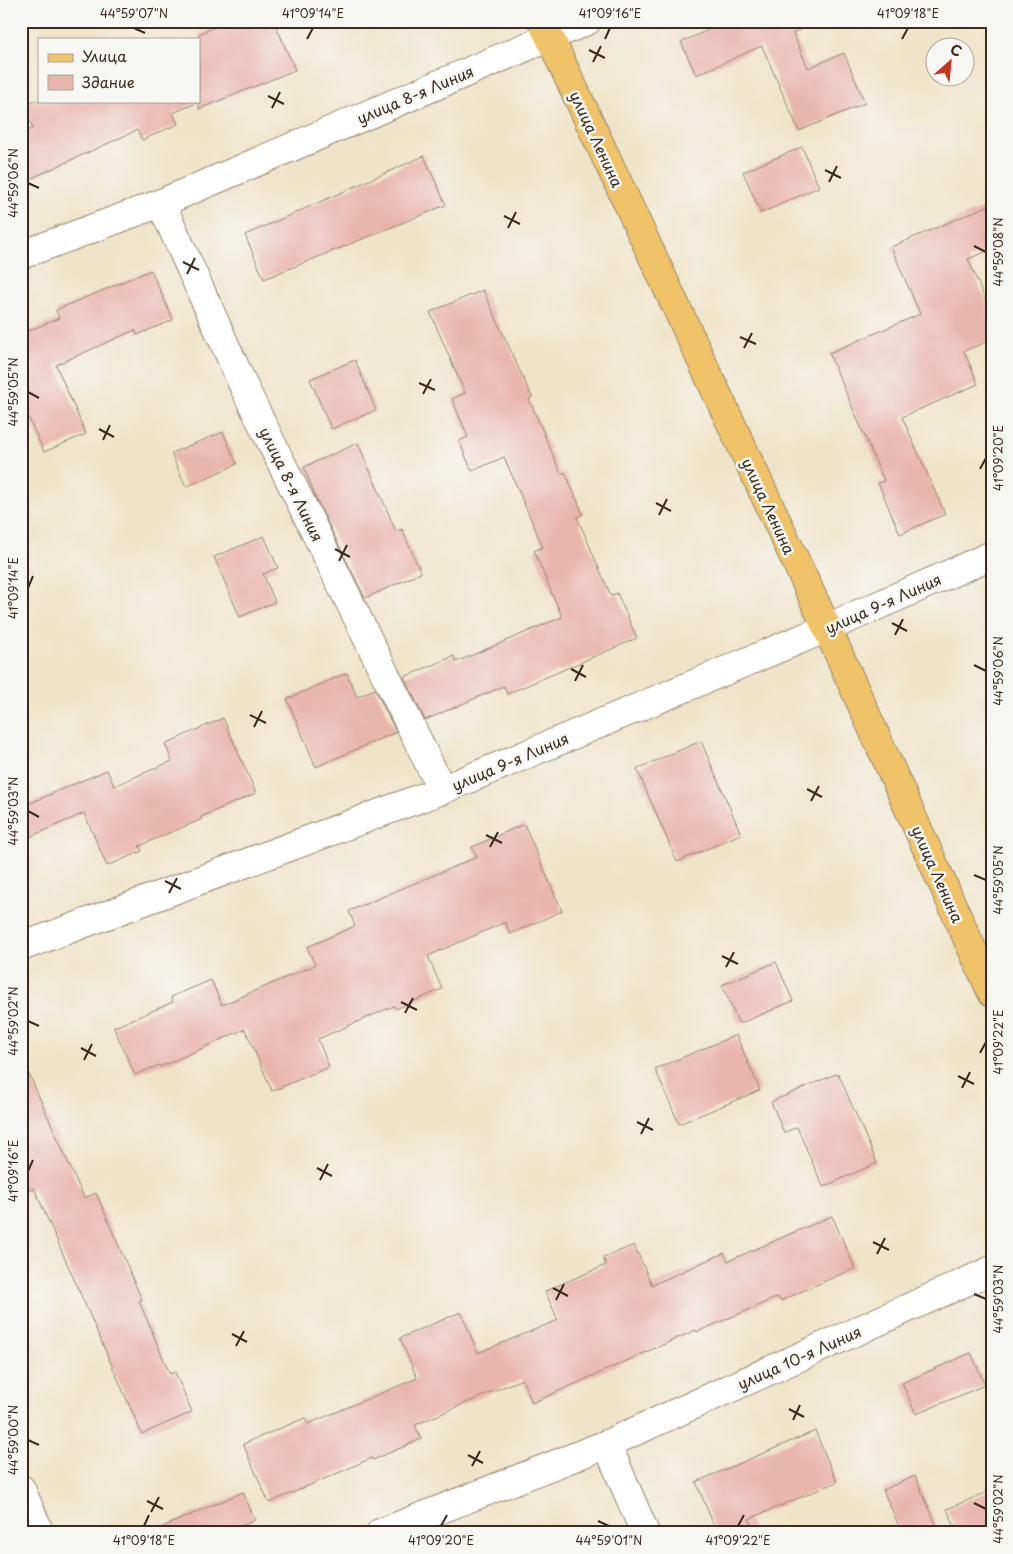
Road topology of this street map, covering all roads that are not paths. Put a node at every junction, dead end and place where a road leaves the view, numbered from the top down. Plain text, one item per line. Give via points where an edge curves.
1 (587, 21) edge
2 (545, 29) edge
3 (161, 203) junction
4 (21, 256) edge
5 (992, 555) edge
6 (827, 628) junction
7 (442, 790) junction
8 (21, 948) edge
9 (992, 992) edge
10 (992, 1270) edge
11 (606, 1444) junction
12 (21, 1489) edge
13 (40, 1533) edge
14 (380, 1533) edge
15 (646, 1533) edge

1 - 2 street, улица 8-я Линия
2 - 3 street, улица 8-я Линия
2 - 6 main road, улица Ленина
3 - 4 street, улица 8-я Линия
3 - 7 street, улица 8-я Линия via 245,390
5 - 6 street, улица 9-я Линия
6 - 7 street, улица 9-я Линия
6 - 9 main road, улица Ленина
7 - 8 street, улица 9-я Линия
10 - 11 street, улица 10-я Линия
11 - 14 street, улица 10-я Линия
11 - 15 street
12 - 13 street

